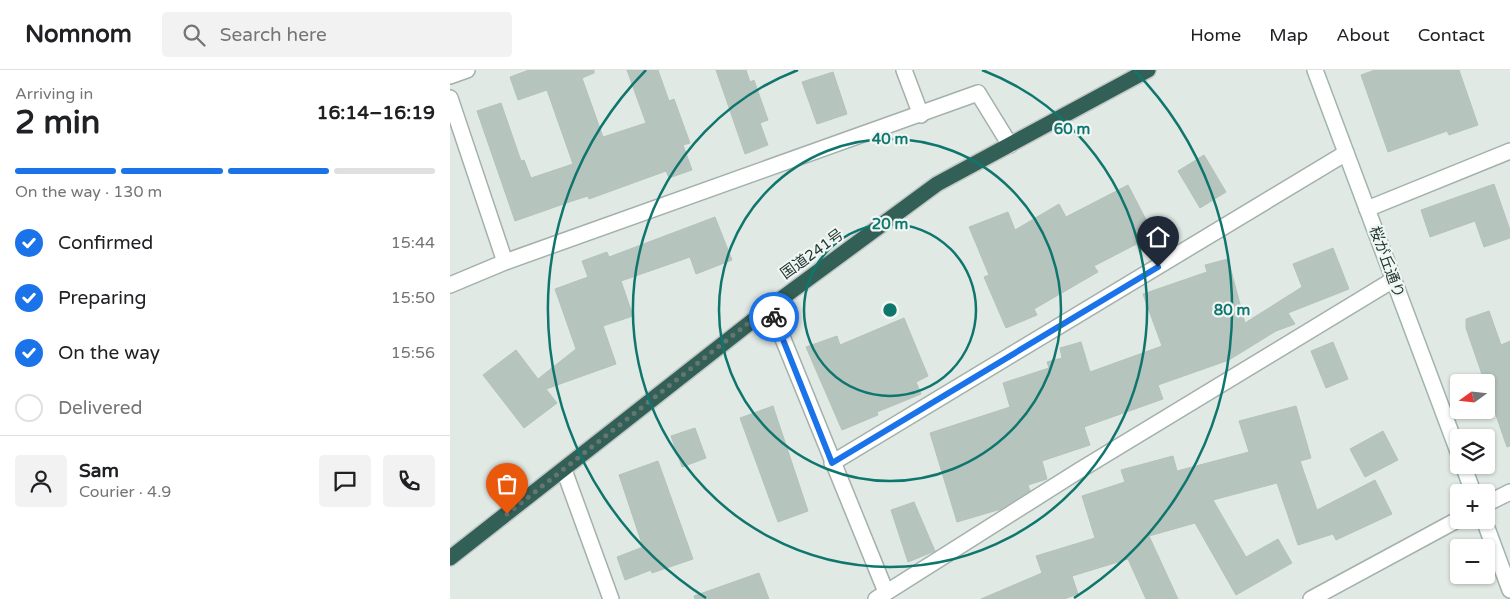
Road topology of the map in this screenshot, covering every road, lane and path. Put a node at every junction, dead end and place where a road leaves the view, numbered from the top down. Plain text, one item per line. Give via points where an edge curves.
1 (467, 70) edge
2 (904, 70) edge
3 (1148, 70) edge
4 (1315, 70) edge
5 (450, 76) edge
6 (450, 98) edge
7 (920, 115) junction
8 (1010, 145) junction
9 (1510, 151) edge
10 (1346, 153) junction
11 (1367, 209) junction
12 (505, 262) junction
13 (1393, 280) junction
14 (450, 285) edge
15 (770, 306) junction
16 (1450, 430) edge
17 (832, 463) junction
18 (564, 470) junction
19 (1510, 492) edge
20 (1495, 500) edge
21 (1450, 524) edge
22 (1487, 529) edge
23 (450, 558) edge
24 (1510, 590) edge
25 (881, 596) edge
26 (611, 599) edge
27 (1311, 599) edge

1 - 5 street
2 - 7 street
3 - 8 highway, 国道241号
4 - 10 street, 桜が丘通り
6 - 12 street
7 - 8 street via 978,93
7 - 12 street
8 - 15 highway, 国道241号 via 937,184
9 - 11 street
10 - 11 street, 桜が丘通り
10 - 17 street
11 - 13 street, 桜が丘通り
12 - 14 street
13 - 16 street, 桜が丘通り
13 - 25 street via 1080,470
15 - 17 street
15 - 18 highway, 国道241号
17 - 25 street
18 - 23 highway, 国道241号
18 - 26 street
19 - 20 street
21 - 27 street
22 - 24 street

